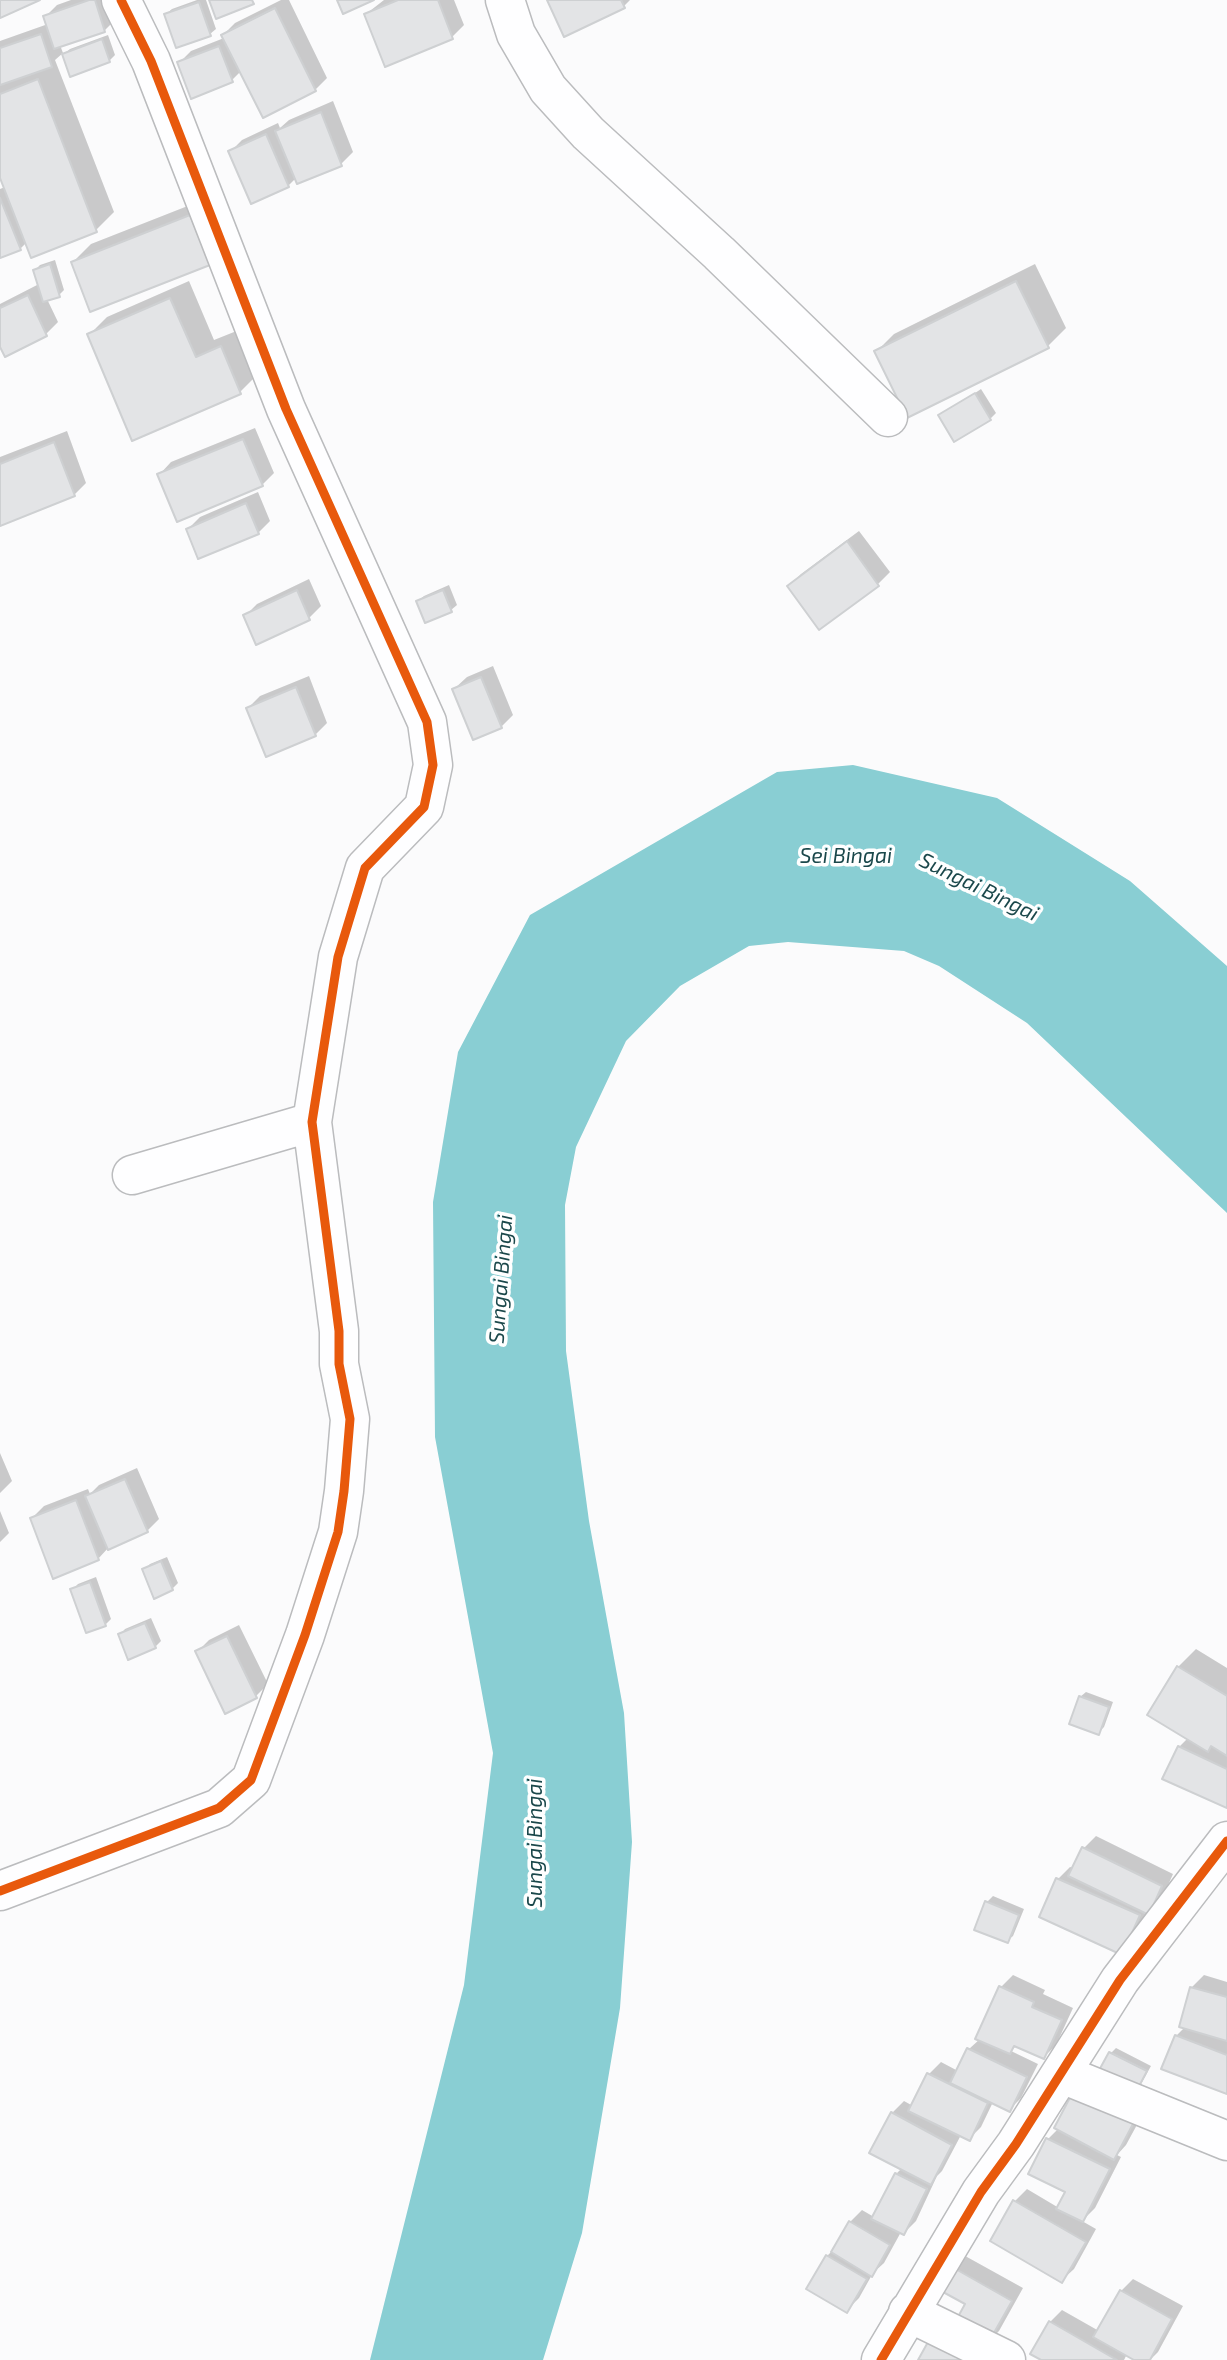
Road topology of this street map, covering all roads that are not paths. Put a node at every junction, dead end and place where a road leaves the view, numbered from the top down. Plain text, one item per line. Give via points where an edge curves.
1 (121, 0) edge
2 (505, 0) edge
3 (888, 417) dead end
4 (312, 1122) junction
5 (132, 1175) dead end
6 (1227, 1841) edge
7 (0, 1891) edge
8 (1062, 2074) junction
9 (1227, 2141) edge
10 (908, 2312) junction
11 (881, 2360) edge
12 (1006, 2360) edge

1 - 4 street via 151,61 286,409 427,722 433,765 424,807 365,868 338,957
2 - 3 street via 516,34 548,89 587,133
4 - 5 street
4 - 7 street via 340,1331 339,1364 350,1419 344,1492 330,1558 251,1780 219,1808
6 - 8 street via 1120,1980
8 - 9 street
8 - 10 street via 981,2192
10 - 11 street
10 - 12 street

